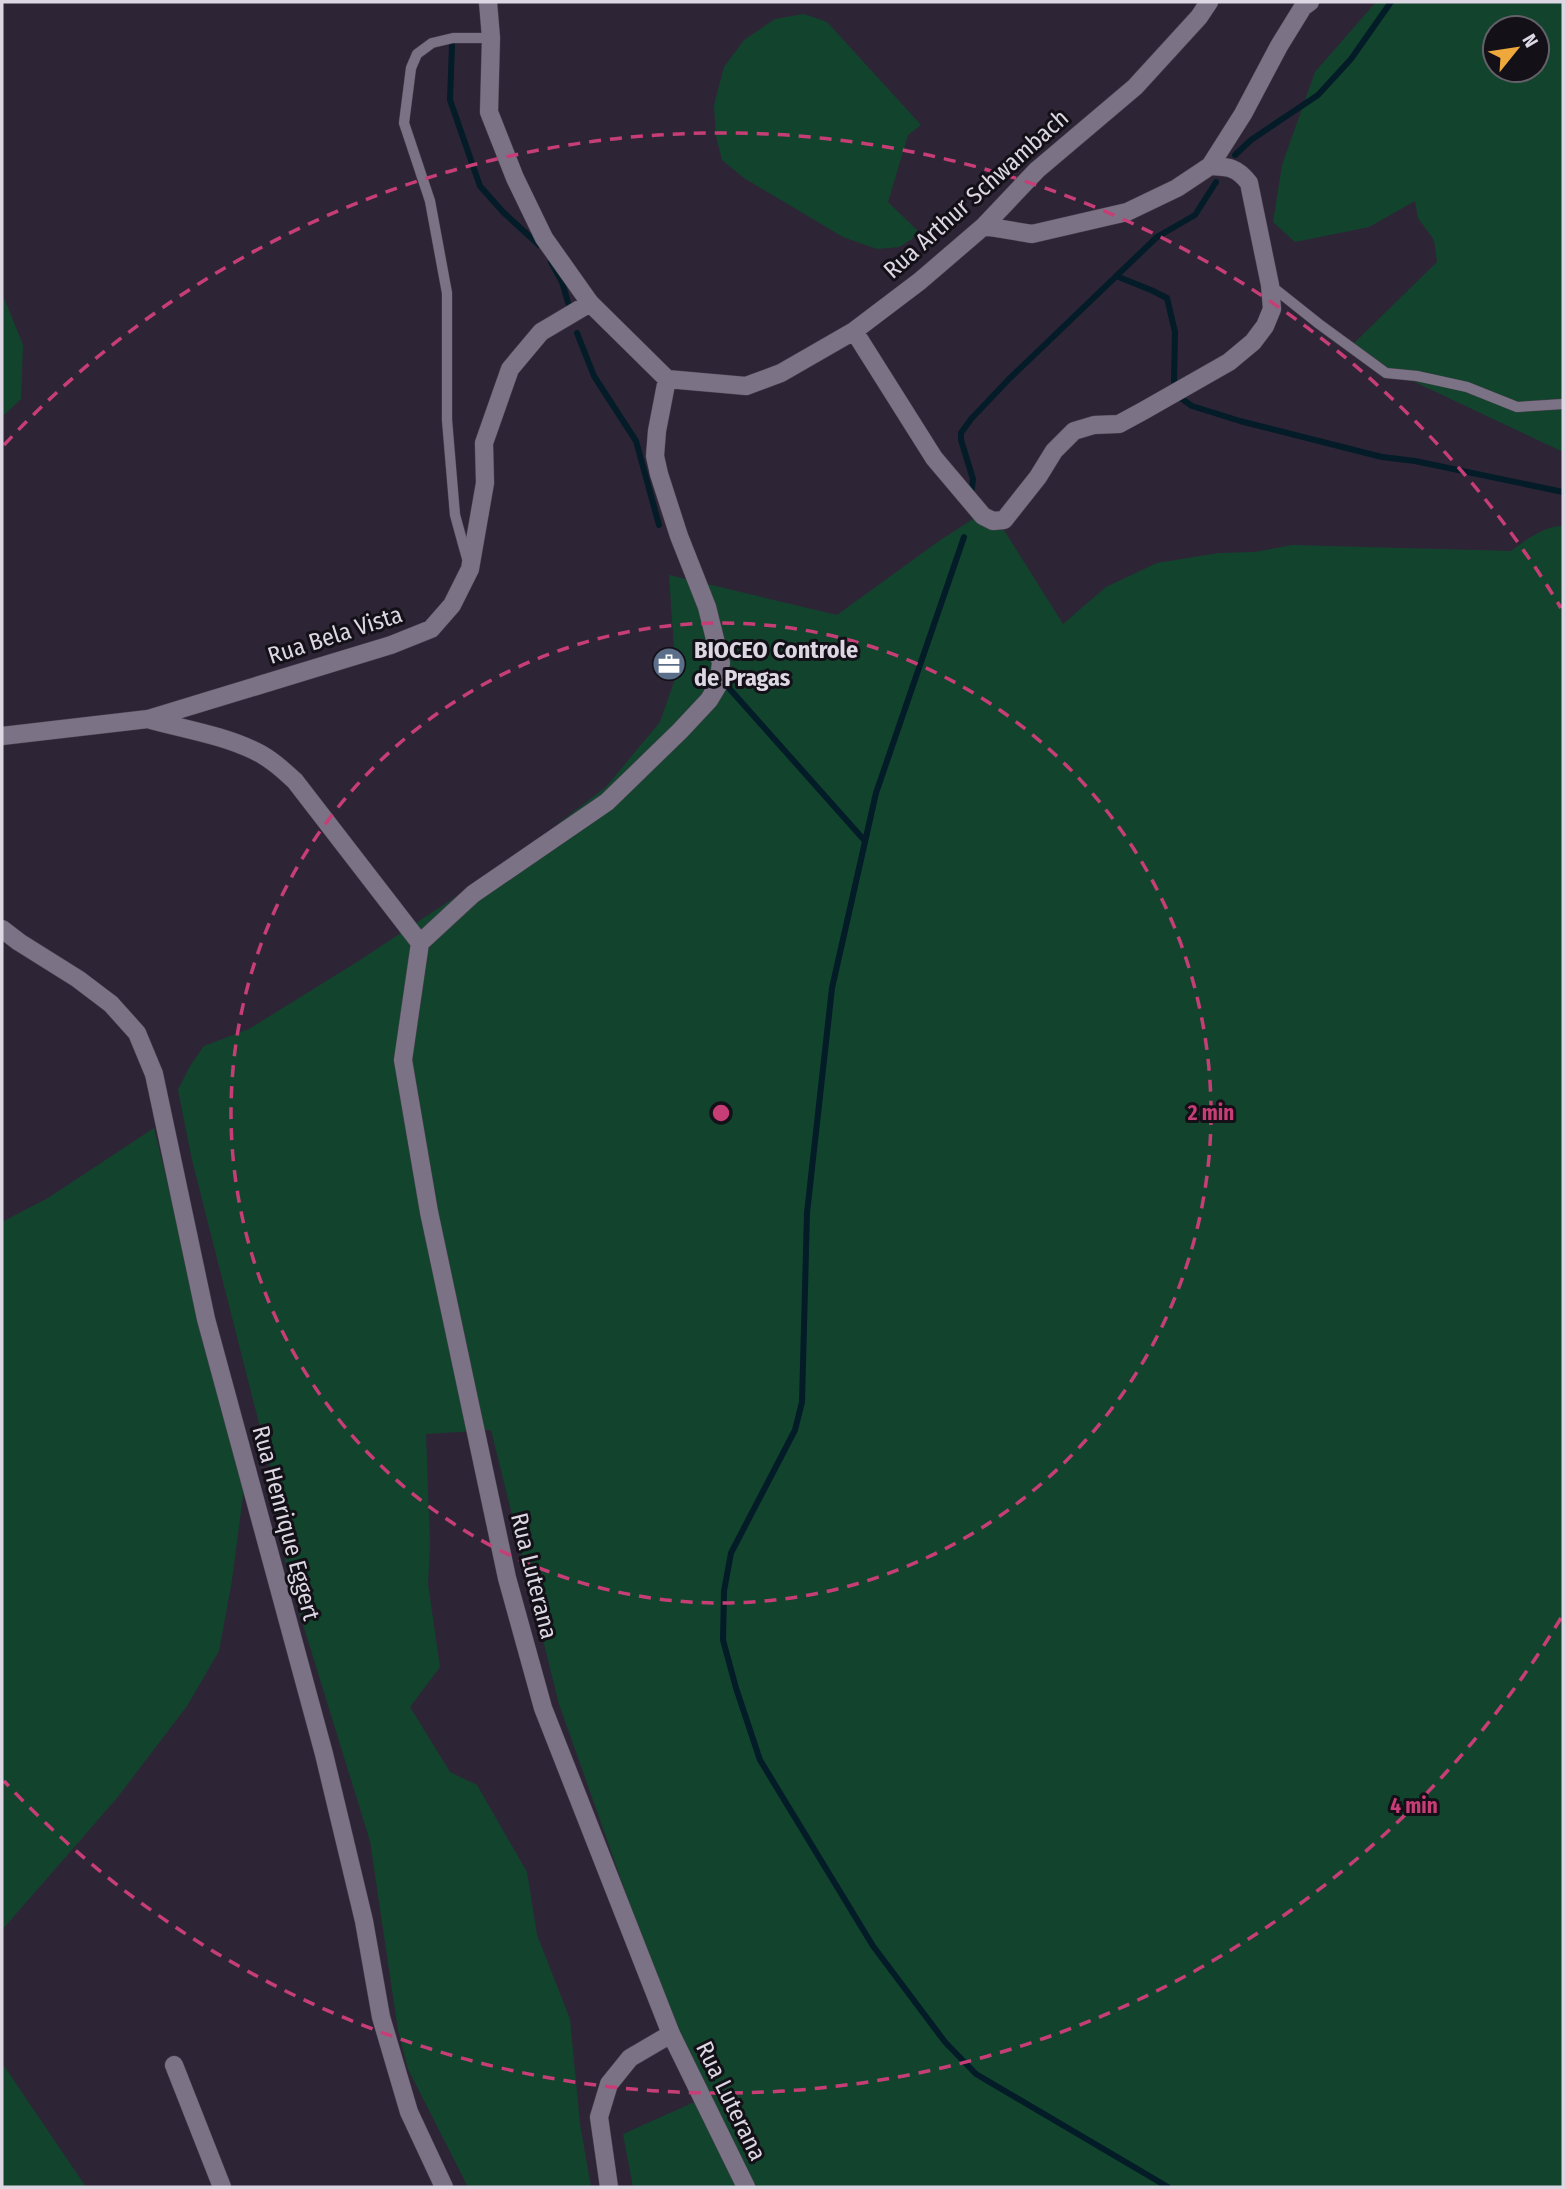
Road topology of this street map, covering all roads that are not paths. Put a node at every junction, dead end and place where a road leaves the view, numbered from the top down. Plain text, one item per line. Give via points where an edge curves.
1 (488, 2) edge
2 (1209, 2) edge
3 (1310, 2) edge
4 (491, 38) junction
5 (1210, 166) junction
6 (984, 226) junction
7 (1270, 285) junction
8 (590, 303) junction
9 (854, 331) junction
10 (667, 379) junction
11 (1563, 404) edge
12 (470, 569) junction
13 (148, 719) junction
14 (2, 736) edge
15 (2, 929) edge
16 (420, 943) junction
17 (671, 2034) junction
18 (174, 2065) dead end
19 (440, 2184) edge
20 (222, 2187) edge
21 (608, 2187) edge
22 (746, 2187) edge

1 - 4 street
2 - 6 street, Rua Arthur Schwambach via 1135,87 1037,170
3 - 5 street via 1279,46
4 - 8 street via 489,112 544,239
4 - 12 lane via 453,38 432,43 417,54 404,123 430,201 447,293 447,420 455,514
5 - 6 street via 1127,212 1032,234
5 - 7 street via 1231,168 1249,183
6 - 9 street, Rua Arthur Schwambach
7 - 9 street via 1272,309 1253,342 1229,362 1119,424 1074,431 1004,520 983,516 934,458
7 - 11 lane via 1386,373 1467,387 1517,407
8 - 10 street
8 - 12 street, Rua Bela Vista via 541,332 510,369 484,443 485,483
9 - 10 street, Rua Arthur Schwambach via 781,373 746,386
10 - 16 street via 655,456 707,607 721,663 718,685 680,731 607,802 473,894
12 - 13 street, Rua Bela Vista via 452,605 431,629
13 - 14 street, Rua Bela Vista
13 - 16 street via 231,742 277,764
15 - 19 street, Rua Henrique Eggert via 111,1003 137,1033 154,1074 205,1319 324,1755 365,1922 381,2017 409,2112
16 - 17 street, Rua Luterana via 403,1060 429,1212 507,1578 543,1707
17 - 21 street via 630,2058 609,2084 598,2116
17 - 22 street, Rua Luterana
18 - 20 street

